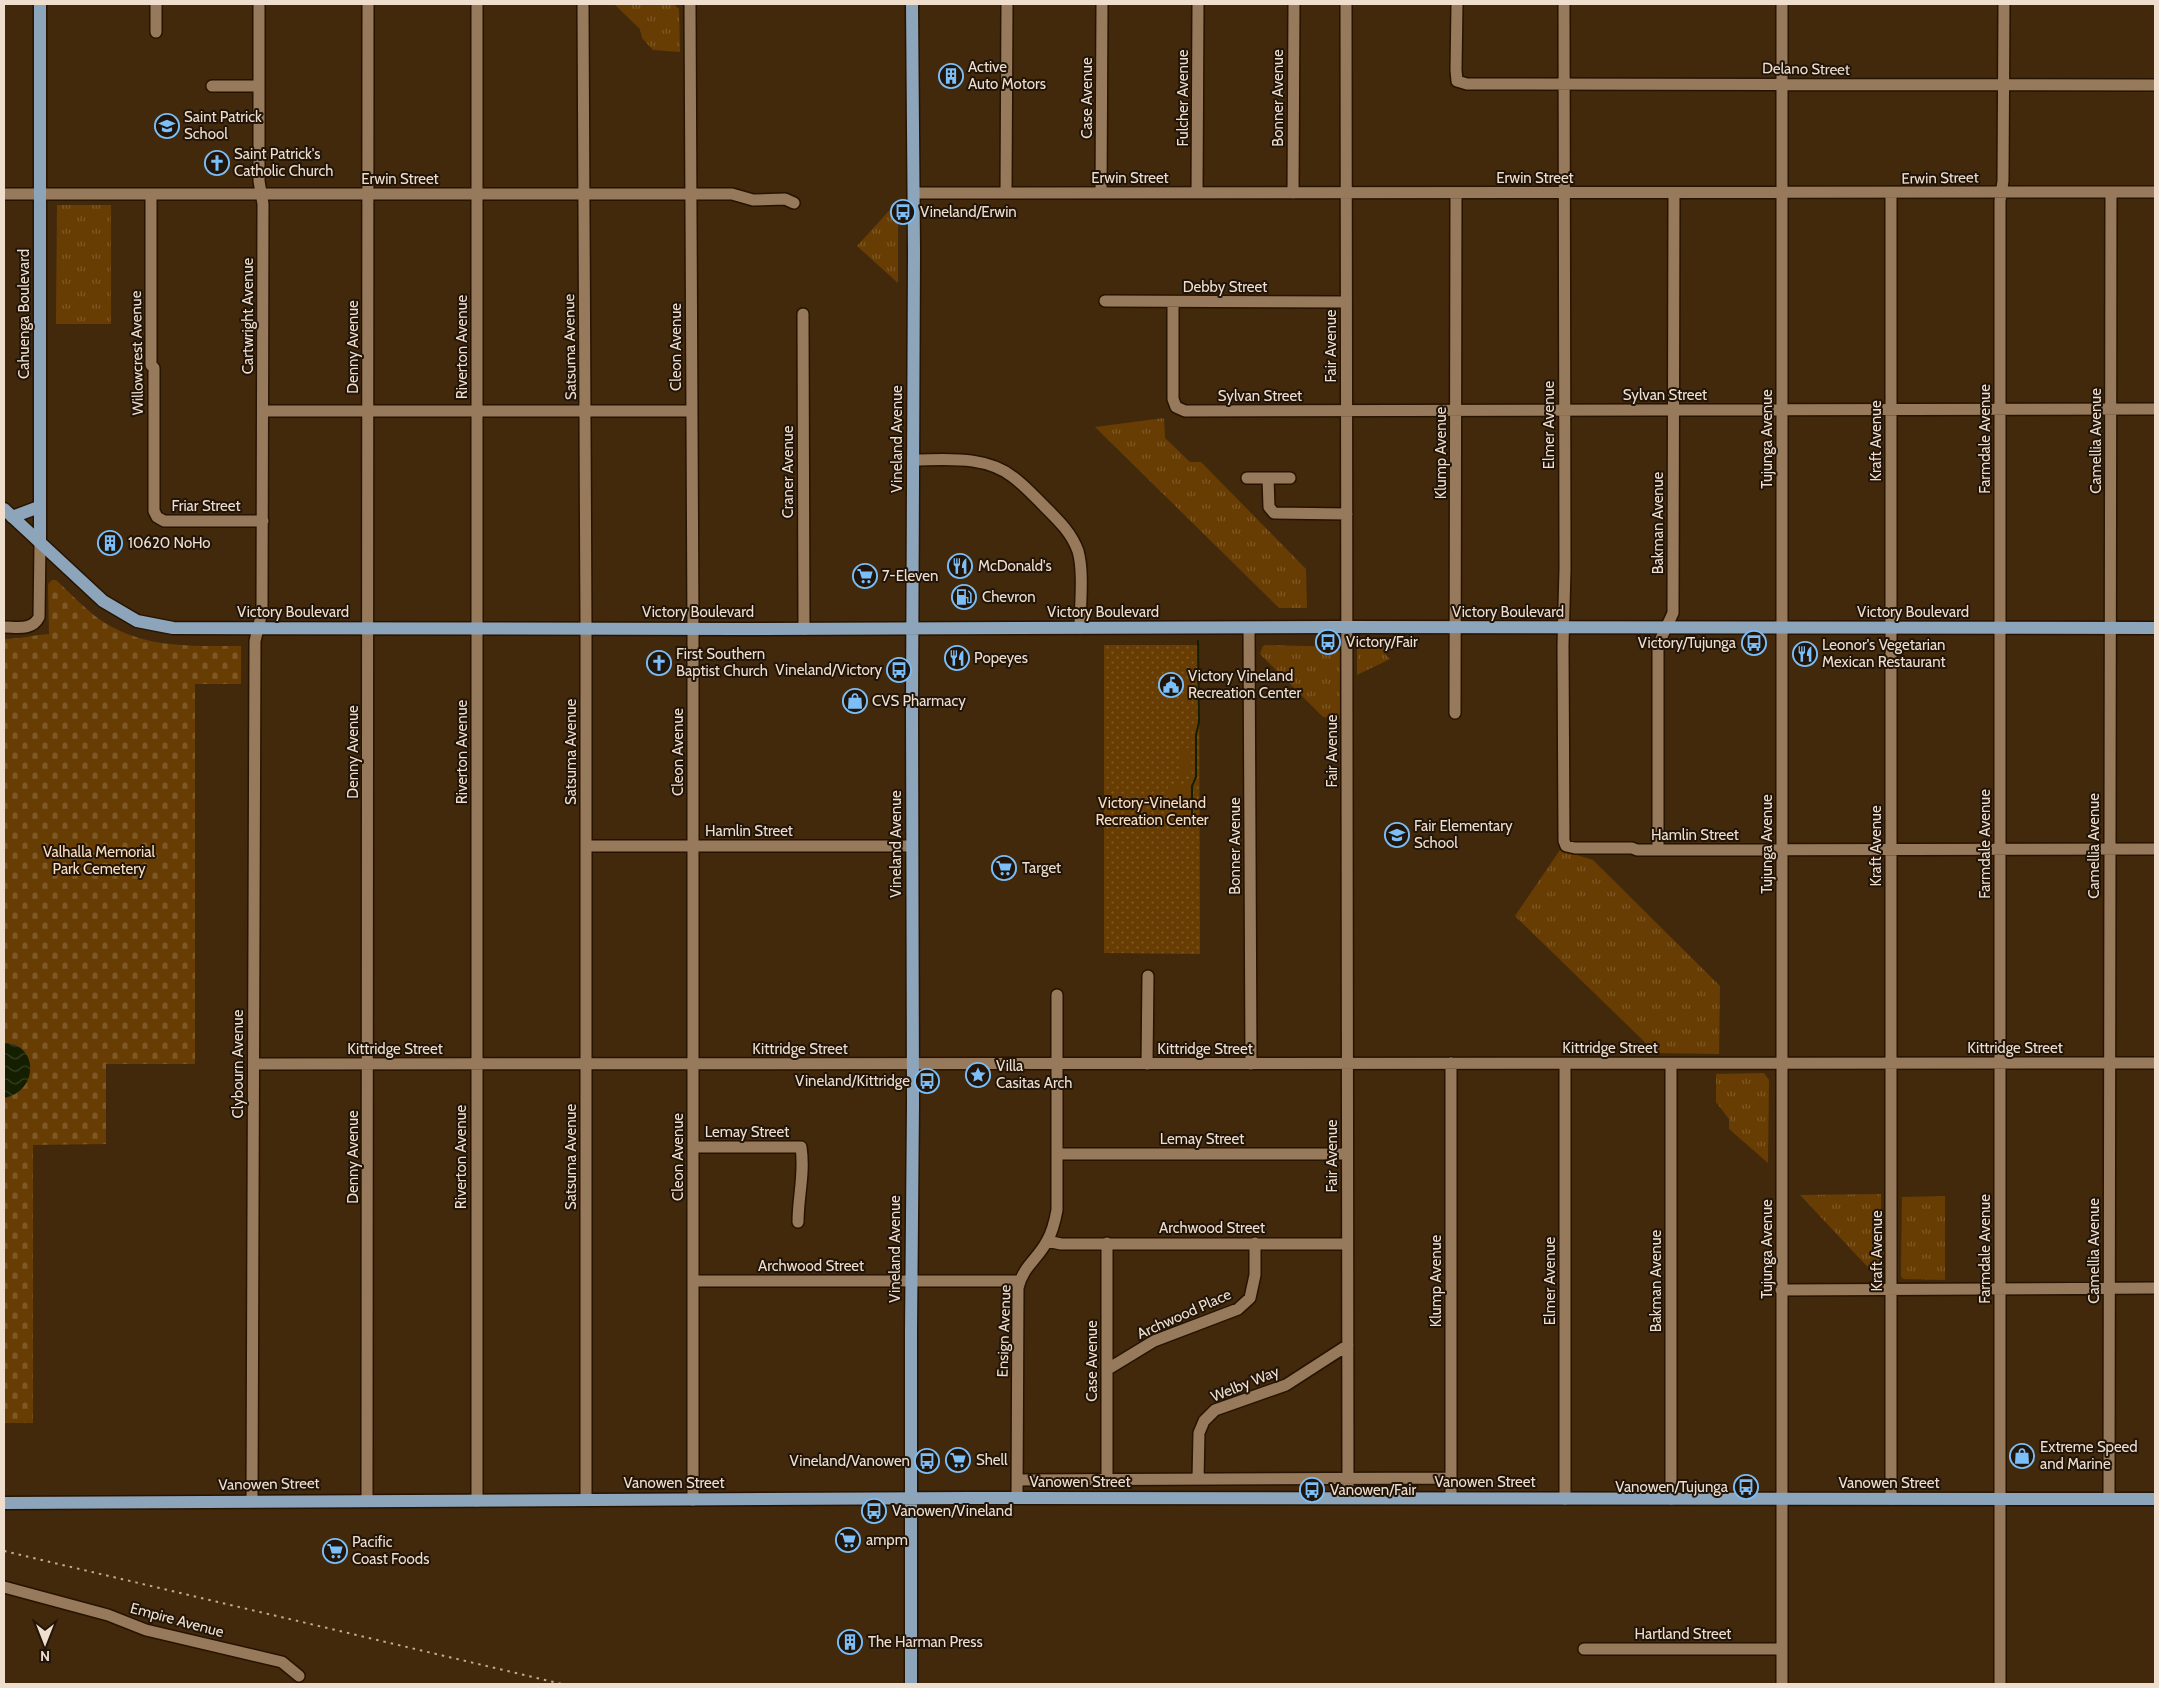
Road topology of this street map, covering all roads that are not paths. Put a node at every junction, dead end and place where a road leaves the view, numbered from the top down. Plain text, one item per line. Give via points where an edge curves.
1 (40, 4) edge
2 (156, 4) edge
3 (259, 4) edge
4 (368, 4) edge
5 (477, 4) edge
6 (583, 4) edge
7 (690, 4) edge
8 (912, 4) edge
9 (1007, 4) edge
10 (1102, 4) edge
11 (1198, 4) edge
12 (1294, 4) edge
13 (1346, 4) edge
14 (1457, 4) edge
15 (1564, 4) edge
16 (1782, 4) edge
17 (2004, 4) edge
18 (156, 32) dead end
19 (1564, 84) junction
20 (1782, 84) junction
21 (2003, 84) junction
22 (2155, 85) edge
23 (212, 86) dead end
24 (259, 86) junction
25 (1006, 192) junction
26 (1346, 192) junction
27 (2001, 192) junction
28 (2111, 192) junction
29 (2155, 192) edge
30 (260, 193) junction
31 (914, 193) junction
32 (1102, 193) junction
33 (1197, 193) junction
34 (1293, 193) junction
35 (1456, 193) junction
36 (1564, 193) junction
37 (1674, 193) junction
38 (1782, 193) junction
39 (1891, 193) junction
40 (4, 194) edge
41 (41, 194) junction
42 (151, 194) junction
43 (368, 194) junction
44 (476, 194) junction
45 (583, 194) junction
46 (690, 194) junction
47 (794, 204) dead end
48 (1105, 302) dead end
49 (1173, 302) junction
50 (1346, 302) junction
51 (803, 314) dead end
52 (2111, 409) junction
53 (2155, 409) edge
54 (476, 410) junction
55 (1346, 410) junction
56 (1456, 410) junction
57 (1564, 410) junction
58 (1674, 410) junction
59 (1782, 410) junction
60 (1891, 410) junction
61 (2000, 410) junction
62 (263, 411) junction
63 (368, 411) junction
64 (585, 411) junction
65 (691, 411) junction
66 (913, 460) junction
67 (1247, 478) dead end
68 (1268, 478) junction
69 (1290, 478) dead end
70 (39, 507) junction
71 (154, 511) joint
72 (8, 513) edge
73 (1346, 514) junction
74 (262, 521) junction
75 (40, 543) junction
76 (4, 627) edge
77 (1347, 627) junction
78 (258, 628) junction
79 (368, 628) junction
80 (477, 628) junction
81 (586, 628) junction
82 (1080, 628) junction
83 (1249, 628) junction
84 (1457, 628) junction
85 (1564, 628) junction
86 (1665, 628) junction
87 (1782, 628) junction
88 (1892, 628) junction
89 (2000, 628) junction
90 (2110, 628) junction
91 (2155, 628) edge
92 (693, 629) junction
93 (804, 629) junction
94 (912, 629) junction
95 (1455, 713) dead end
96 (586, 846) junction
97 (694, 846) junction
98 (912, 846) junction
99 (1566, 846) joint
100 (2109, 848) junction
101 (1782, 849) junction
102 (2000, 849) junction
103 (2155, 849) edge
104 (1658, 850) junction
105 (1891, 850) junction
106 (1148, 976) dead end
107 (1057, 995) dead end
108 (1451, 1063) junction
109 (1892, 1063) junction
110 (2000, 1063) junction
111 (2108, 1063) junction
112 (2155, 1063) edge
113 (254, 1064) junction
114 (368, 1064) junction
115 (476, 1064) junction
116 (586, 1064) junction
117 (693, 1064) junction
118 (913, 1064) junction
119 (1057, 1064) junction
120 (1147, 1064) junction
121 (1251, 1064) junction
122 (1347, 1064) junction
123 (1564, 1064) junction
124 (1671, 1064) junction
125 (1782, 1064) junction
126 (694, 1147) junction
127 (1057, 1154) junction
128 (1347, 1154) junction
129 (798, 1222) dead end
130 (1048, 1241) junction
131 (1107, 1243) junction
132 (1255, 1243) junction
133 (1348, 1244) junction
134 (911, 1280) junction
135 (693, 1281) junction
136 (1020, 1281) junction
137 (2109, 1288) junction
138 (2155, 1288) edge
139 (1892, 1289) junction
140 (2000, 1289) junction
141 (1782, 1290) junction
142 (1348, 1345) junction
143 (1108, 1369) junction
144 (1451, 1478) junction
145 (1198, 1479) junction
146 (1348, 1479) junction
147 (1017, 1480) junction
148 (1107, 1480) junction
149 (1017, 1498) junction
150 (1348, 1498) junction
151 (1451, 1498) junction
152 (911, 1499) junction
153 (1565, 1499) junction
154 (1671, 1499) junction
155 (1892, 1499) junction
156 (2109, 1499) junction
157 (2155, 1499) edge
158 (367, 1500) junction
159 (477, 1500) junction
160 (586, 1500) junction
161 (693, 1500) junction
162 (1782, 1500) junction
163 (2000, 1500) junction
164 (252, 1501) junction
165 (4, 1507) edge
166 (4, 1587) edge
167 (4, 1595) edge
168 (44, 1599) junction
169 (1584, 1649) dead end
170 (1782, 1649) junction
171 (299, 1676) dead end
172 (911, 1684) edge
173 (1782, 1684) edge
174 (2000, 1684) edge

1 - 41 main road, Cahuenga Boulevard
2 - 18 street
3 - 24 street, Cartwright Avenue
4 - 43 street, Denny Avenue
5 - 44 street, Riverton Avenue
6 - 45 street, Satsuma Avenue
7 - 46 street, Cleon Avenue
8 - 31 main road, Vineland Avenue
9 - 25 street
10 - 32 street, Case Avenue
11 - 33 street, Fulcher Avenue
12 - 34 street, Bonner Avenue
13 - 26 street, Fair Avenue
14 - 19 street, Delano Street via 1457,81 1467,84
15 - 19 street, Elmer Avenue
16 - 20 street, Tujunga Avenue
17 - 21 street, Farmdale Avenue
19 - 20 street, Delano Street
19 - 36 street, Elmer Avenue
20 - 21 street, Delano Street
20 - 38 street, Tujunga Avenue
21 - 22 street, Delano Street
21 - 27 street, Farmdale Avenue
23 - 24 street
24 - 30 street, Cartwright Avenue
25 - 31 street, Erwin Street
25 - 32 street, Erwin Street
26 - 34 street, Erwin Street
26 - 35 street, Erwin Street
26 - 50 street, Fair Avenue
27 - 28 street, Erwin Street
27 - 39 street, Erwin Street
27 - 61 street, Farmdale Avenue
28 - 29 street, Erwin Street
28 - 52 street, Camellia Avenue
30 - 42 street, Erwin Street
30 - 43 street, Erwin Street
30 - 62 street, Cartwright Avenue
31 - 66 main road, Vineland Avenue
32 - 33 street, Erwin Street
33 - 34 street, Erwin Street
35 - 36 street, Erwin Street
35 - 56 street, Klump Avenue
36 - 37 street, Erwin Street
36 - 57 street, Elmer Avenue
37 - 38 street, Erwin Street
37 - 58 street, Bakman Avenue
38 - 39 street, Erwin Street
38 - 59 street, Tujunga Avenue
39 - 60 street, Kraft Avenue
40 - 41 street, Erwin Street
41 - 42 street, Erwin Street
41 - 70 main road, Cahuenga Boulevard
42 - 71 street, Willowcrest Avenue
43 - 44 street, Erwin Street
43 - 63 street, Denny Avenue
44 - 45 street, Erwin Street
44 - 54 street, Riverton Avenue
45 - 46 street, Erwin Street
45 - 64 street, Satsuma Avenue
46 - 47 street, Erwin Street via 732,194 753,200 785,199
46 - 65 street, Cleon Avenue
48 - 49 street, Debby Street
49 - 50 street, Debby Street
49 - 55 street, Sylvan Street via 1173,399 1176,407 1185,411
50 - 55 street, Fair Avenue
51 - 93 street, Craner Avenue
52 - 53 street, Sylvan Street
52 - 61 street, Sylvan Street
52 - 90 street, Camellia Avenue
54 - 63 street
54 - 64 street
54 - 80 street, Riverton Avenue
55 - 56 street, Sylvan Street
55 - 73 street, Fair Avenue
56 - 57 street, Sylvan Street
56 - 84 street, Klump Avenue
57 - 58 street, Sylvan Street
57 - 85 street, Elmer Avenue
58 - 59 street, Sylvan Street
58 - 86 street, Bakman Avenue via 1673,613
59 - 60 street, Sylvan Street
59 - 87 street, Tujunga Avenue
60 - 61 street, Sylvan Street
60 - 88 street, Kraft Avenue
61 - 89 street, Farmdale Avenue
62 - 63 street
62 - 74 street, Cartwright Avenue
63 - 79 street, Denny Avenue
64 - 65 street
64 - 81 street, Satsuma Avenue
65 - 92 street, Cleon Avenue
66 - 82 street via 967,461 994,466 1012,476 1064,526 1078,553
66 - 94 main road, Vineland Avenue
67 - 68 street
68 - 69 street
68 - 73 street via 1269,507 1274,513
70 - 72 main road
70 - 75 main road, Cahuenga Boulevard
71 - 74 street, Friar Street via 164,521
72 - 75 main road, Victory Boulevard
73 - 77 street, Fair Avenue
74 - 78 street, Cartwright Avenue via 262,612
75 - 76 street, Cahuenga Boulevard via 39,617 36,624 28,627
75 - 78 main road, Victory Boulevard via 103,601 137,621 173,628
77 - 83 main road, Victory Boulevard
77 - 84 main road, Victory Boulevard
77 - 122 street, Fair Avenue
78 - 79 main road, Victory Boulevard
78 - 113 street, Clybourn Avenue via 255,651
79 - 80 main road, Victory Boulevard
79 - 114 street, Denny Avenue
80 - 81 main road, Victory Boulevard
80 - 115 street, Riverton Avenue
81 - 92 main road, Victory Boulevard
81 - 96 street, Satsuma Avenue
82 - 83 main road, Victory Boulevard
82 - 94 main road, Victory Boulevard
83 - 121 street, Bonner Avenue
84 - 85 main road, Victory Boulevard
84 - 95 street, Klump Avenue
85 - 86 main road, Victory Boulevard
85 - 99 street, Elmer Avenue
86 - 87 main road, Victory Boulevard
86 - 104 street, Bakman Avenue via 1658,645
87 - 88 main road, Victory Boulevard
87 - 101 street, Tujunga Avenue
88 - 89 main road, Victory Boulevard
88 - 105 street, Kraft Avenue
89 - 90 main road, Victory Boulevard
89 - 102 street, Farmdale Avenue
90 - 91 main road, Victory Boulevard
90 - 100 street, Camellia Avenue
92 - 93 main road, Victory Boulevard
92 - 97 street, Cleon Avenue
93 - 94 main road, Victory Boulevard
94 - 98 main road, Vineland Avenue
96 - 97 street, Hamlin Street
96 - 116 street, Satsuma Avenue
97 - 98 street, Hamlin Street
97 - 117 street, Cleon Avenue
98 - 118 main road, Vineland Avenue
99 - 104 street, Hamlin Street
100 - 102 street, Hamlin Street
100 - 103 street, Hamlin Street
100 - 111 street, Camellia Avenue
101 - 104 street, Hamlin Street
101 - 105 street, Hamlin Street
101 - 125 street, Tujunga Avenue
102 - 105 street, Hamlin Street
102 - 110 street, Farmdale Avenue
105 - 109 street, Kraft Avenue
106 - 120 street
107 - 119 street, Ensign Avenue
108 - 122 street, Kittridge Street
108 - 123 street, Kittridge Street
108 - 144 street, Klump Avenue
109 - 110 street, Kittridge Street
109 - 125 street, Kittridge Street
109 - 139 street, Kraft Avenue
110 - 111 street, Kittridge Street
110 - 140 street, Farmdale Avenue
111 - 112 street, Kittridge Street
111 - 137 street, Camellia Avenue
113 - 114 street, Kittridge Street
113 - 164 street, Clybourn Avenue
114 - 115 street, Kittridge Street
114 - 158 street, Denny Avenue
115 - 116 street, Kittridge Street
115 - 159 street, Riverton Avenue
116 - 117 street, Kittridge Street
116 - 160 street, Satsuma Avenue
117 - 118 street, Kittridge Street
117 - 126 street, Cleon Avenue
118 - 119 street, Kittridge Street
118 - 134 main road, Vineland Avenue
119 - 120 street, Kittridge Street
119 - 127 street, Ensign Avenue
120 - 121 street, Kittridge Street
121 - 122 street, Kittridge Street
122 - 128 street, Fair Avenue
123 - 124 street, Kittridge Street
123 - 153 street, Elmer Avenue
124 - 125 street, Kittridge Street
124 - 154 street, Bakman Avenue
125 - 141 street, Tujunga Avenue
126 - 129 street, Lemay Street via 801,1148
126 - 135 street, Cleon Avenue
127 - 128 street, Lemay Street
127 - 130 street, Ensign Avenue via 1057,1210
128 - 133 street, Fair Avenue
130 - 131 street, Archwood Street via 1061,1244
130 - 136 street, Ensign Avenue via 1024,1270
131 - 132 street, Archwood Street
131 - 143 street, Case Avenue
132 - 133 street, Archwood Street
132 - 143 street, Archwood Place via 1255,1275 1250,1298 1238,1310 1154,1341
133 - 142 street, Fair Avenue
134 - 135 street, Archwood Street
134 - 136 street, Archwood Street
134 - 152 main road, Vineland Avenue
135 - 161 street, Cleon Avenue
136 - 147 street, Ensign Avenue via 1017,1301
137 - 138 street
137 - 140 street
137 - 156 street, Camellia Avenue
139 - 140 street
139 - 141 street
139 - 155 street, Kraft Avenue
140 - 163 street, Farmdale Avenue
141 - 162 street, Tujunga Avenue
142 - 145 street, Welby Way via 1286,1385 1215,1410 1204,1420 1199,1432
142 - 146 street, Fair Avenue
143 - 148 street, Case Avenue
144 - 146 street, Vanowen Street
144 - 151 street, Klump Avenue
145 - 146 street, Vanowen Street
145 - 148 street, Vanowen Street
146 - 150 street, Fair Avenue
147 - 148 street, Vanowen Street
147 - 149 street, Ensign Avenue
149 - 150 main road, Vanowen Street
149 - 152 main road, Vanowen Street
150 - 151 main road, Vanowen Street
151 - 153 main road, Vanowen Street
152 - 161 main road, Vanowen Street
152 - 172 main road, Vineland Avenue
153 - 154 main road, Vanowen Street
154 - 162 main road, Vanowen Street
155 - 162 main road, Vanowen Street
155 - 163 main road, Vanowen Street
156 - 157 main road, Vanowen Street
156 - 163 main road, Vanowen Street
158 - 159 main road, Vanowen Street
158 - 164 main road, Vanowen Street
159 - 160 main road, Vanowen Street
160 - 161 main road, Vanowen Street
162 - 170 street, Tujunga Avenue
163 - 174 street, Farmdale Avenue
164 - 165 main road, Vanowen Street
166 - 168 street, Empire Avenue
167 - 168 street, Empire Avenue
168 - 171 street, Empire Avenue via 108,1615 146,1630 282,1662
169 - 170 street, Hartland Street
170 - 173 street, Tujunga Avenue

